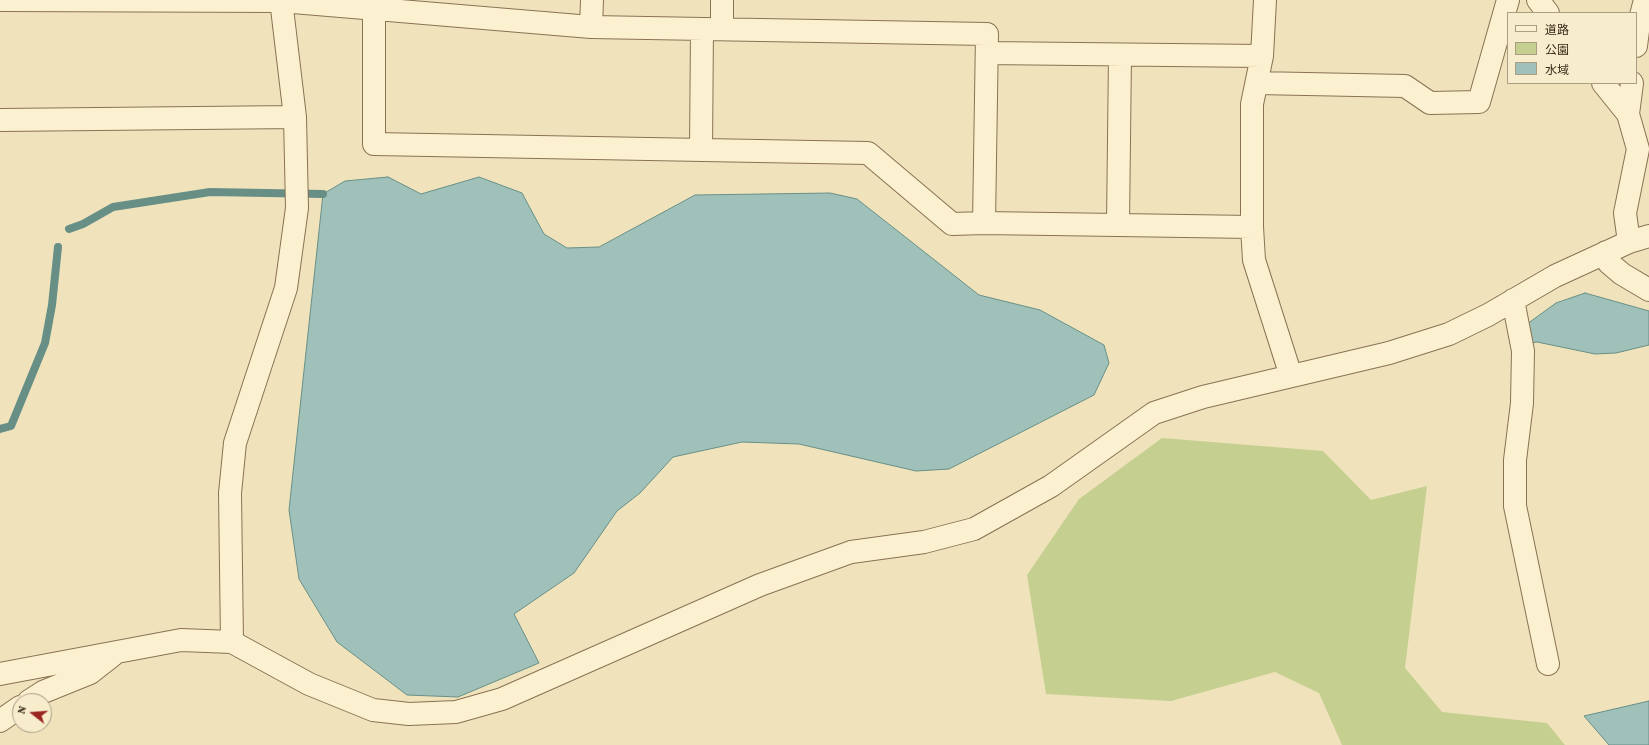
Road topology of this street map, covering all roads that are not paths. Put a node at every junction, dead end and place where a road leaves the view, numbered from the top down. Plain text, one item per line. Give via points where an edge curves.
1 (0, 0) edge
2 (592, 0) edge
3 (722, 0) edge
4 (1265, 0) edge
5 (1508, 0) edge
6 (1538, 0) edge
7 (1645, 0) edge
8 (281, 1) edge
9 (374, 9) junction
10 (1547, 12) edge
11 (591, 27) junction
12 (712, 29) junction
13 (1637, 38) edge
14 (987, 53) junction
15 (1120, 55) junction
16 (1262, 56) junction
17 (1256, 83) junction
18 (1604, 84) edge
19 (1632, 84) edge
20 (1628, 114) junction
21 (295, 117) junction
22 (0, 120) edge
23 (701, 150) junction
24 (984, 223) junction
25 (1118, 225) junction
26 (1252, 228) junction
27 (1649, 236) edge
28 (1629, 242) junction
29 (1606, 252) junction
30 (1649, 290) edge
31 (1513, 300) junction
32 (1291, 376) junction
33 (232, 642) junction
34 (117, 652) junction
35 (1548, 664) dead end
36 (0, 674) edge
37 (41, 693) edge
38 (12, 713) edge
39 (0, 721) edge

1 - 8 street
2 - 11 street
3 - 12 street
4 - 16 street
5 - 17 street via 1479,102 1430,103 1405,86
6 - 10 street
7 - 13 street
8 - 9 street
8 - 21 street
9 - 11 street
9 - 23 street via 374,144
11 - 12 street
12 - 14 street via 987,34
12 - 23 street
14 - 15 street
14 - 24 street
15 - 16 street
15 - 25 street
16 - 17 street
17 - 26 street via 1252,104
18 - 20 street
19 - 20 street
20 - 28 street via 1638,149 1625,213
21 - 22 street
21 - 33 street via 297,208 286,288 235,443 230,493
23 - 24 street via 868,153 952,224
24 - 25 street
25 - 26 street
26 - 32 street via 1254,260
27 - 28 street
28 - 29 street
29 - 30 street via 1609,262 1622,274
29 - 31 street via 1555,276
31 - 32 street via 1449,334 1389,353
31 - 35 street via 1523,351 1522,403 1515,460 1515,506
32 - 33 street via 1203,397 1154,413 1051,486 974,529 924,542 851,552 760,585 502,699 456,712 409,714 374,710 309,684
33 - 34 street via 181,640
34 - 36 street
34 - 37 street via 90,673
38 - 39 street

